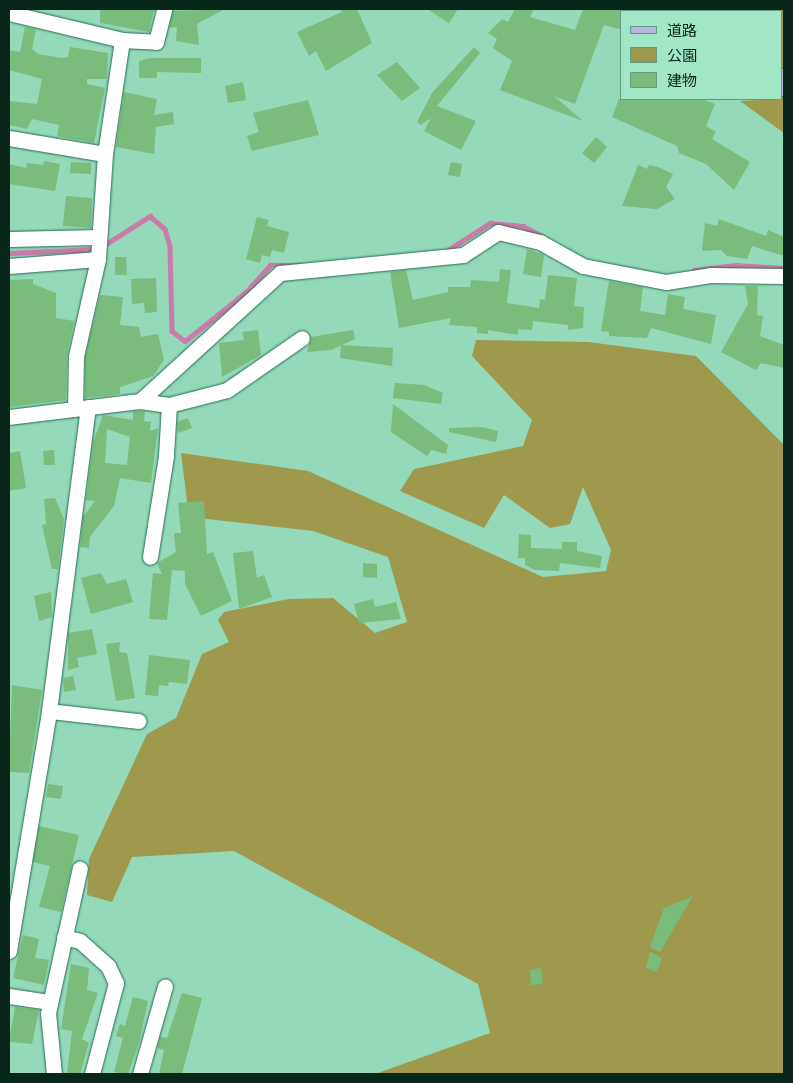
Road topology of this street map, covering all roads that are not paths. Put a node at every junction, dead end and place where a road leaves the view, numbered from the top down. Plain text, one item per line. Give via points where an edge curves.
1 (164, 9) edge
2 (9, 13) edge
3 (122, 40) junction
4 (9, 138) edge
5 (105, 154) junction
6 (9, 239) edge
7 (99, 248) junction
8 (9, 266) edge
9 (784, 276) edge
10 (302, 338) dead end
11 (140, 402) junction
12 (169, 405) junction
13 (81, 408) junction
14 (9, 417) edge
15 (150, 557) dead end
16 (49, 711) junction
17 (138, 721) dead end
18 (80, 868) dead end
19 (64, 937) junction
20 (9, 951) edge
21 (165, 986) dead end
22 (9, 996) edge
23 (49, 1002) junction
24 (54, 1074) edge
25 (92, 1074) edge
26 (140, 1074) edge

1 - 3 street via 156,42
2 - 3 street
3 - 5 street
4 - 5 street
5 - 7 street
6 - 7 street
7 - 8 street
7 - 13 street via 76,356
9 - 11 street via 711,275 666,282 584,266 526,236 498,232 463,255 280,273
10 - 12 street via 227,390
11 - 12 street
11 - 13 street
12 - 15 street via 166,456
13 - 14 street
13 - 16 street
16 - 17 street
16 - 20 street
18 - 19 street
19 - 23 street
19 - 25 street via 80,941 108,966 116,983
21 - 26 street
22 - 23 street
23 - 24 street

